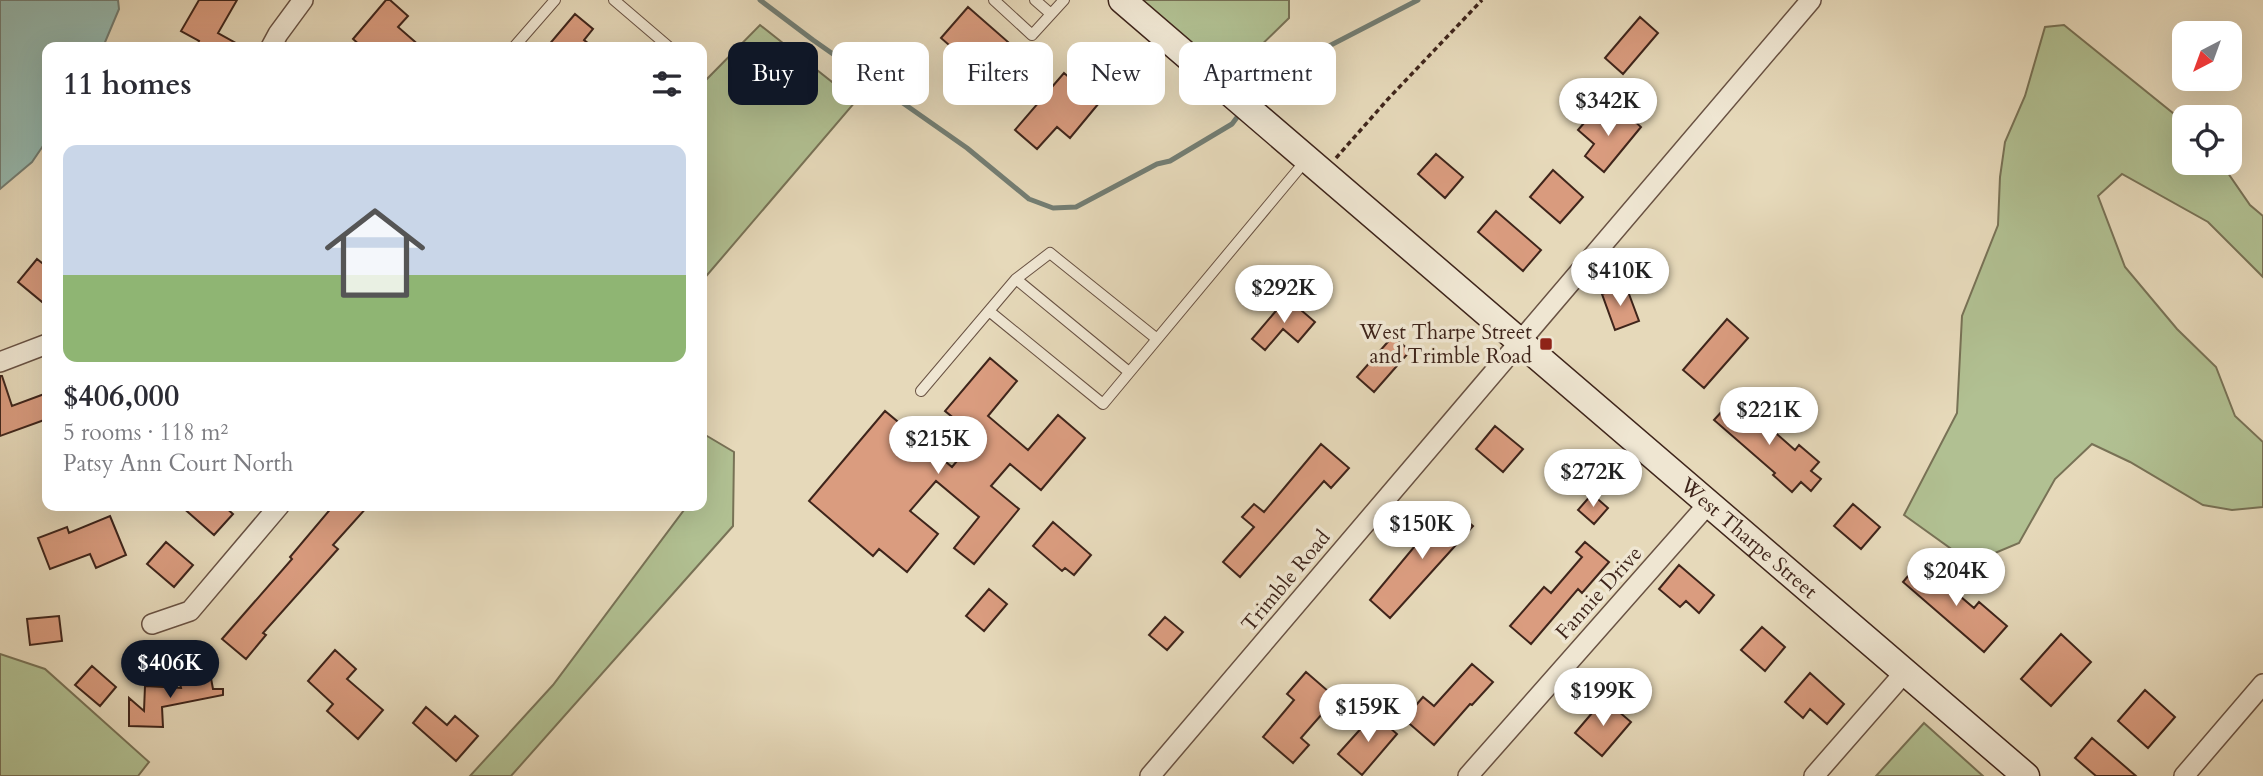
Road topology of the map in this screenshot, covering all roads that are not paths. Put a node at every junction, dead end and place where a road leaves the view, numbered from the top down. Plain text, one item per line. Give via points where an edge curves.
1 (303, 0) edge
2 (555, 0) edge
3 (614, 0) edge
4 (994, 0) edge
5 (1035, 0) edge
6 (1064, 0) edge
7 (1122, 0) edge
8 (1811, 0) edge
9 (1051, 14) junction
10 (274, 42) edge
11 (518, 42) edge
12 (662, 42) edge
13 (1316, 166) junction
14 (1016, 279) junction
15 (989, 311) junction
16 (1157, 340) junction
17 (1520, 341) junction
18 (42, 346) edge
19 (0, 362) edge
20 (1129, 372) junction
21 (920, 391) dead end
22 (1709, 503) junction
23 (275, 511) edge
24 (152, 624) dead end
25 (1905, 672) junction
26 (2263, 684) edge
27 (1150, 776) edge
28 (1468, 776) edge
29 (1814, 776) edge
30 (2026, 776) edge
31 (2184, 776) edge

1 - 10 street
2 - 11 lane
3 - 12 lane
4 - 9 lane via 1032,35
5 - 9 lane
6 - 9 lane
7 - 13 main road, West Tharpe Street
8 - 17 street, Trimble Road
13 - 16 lane
13 - 17 main road, West Tharpe Street
14 - 15 lane
14 - 16 lane via 1049,253
14 - 20 lane
15 - 20 lane via 1103,404
15 - 21 lane
16 - 20 lane
17 - 22 main road, West Tharpe Street
17 - 27 street, Trimble Road
18 - 19 street
22 - 25 main road, West Tharpe Street
22 - 28 street, Fannie Drive
23 - 24 street via 190,611
25 - 29 street
25 - 30 main road, West Tharpe Street
26 - 31 street

